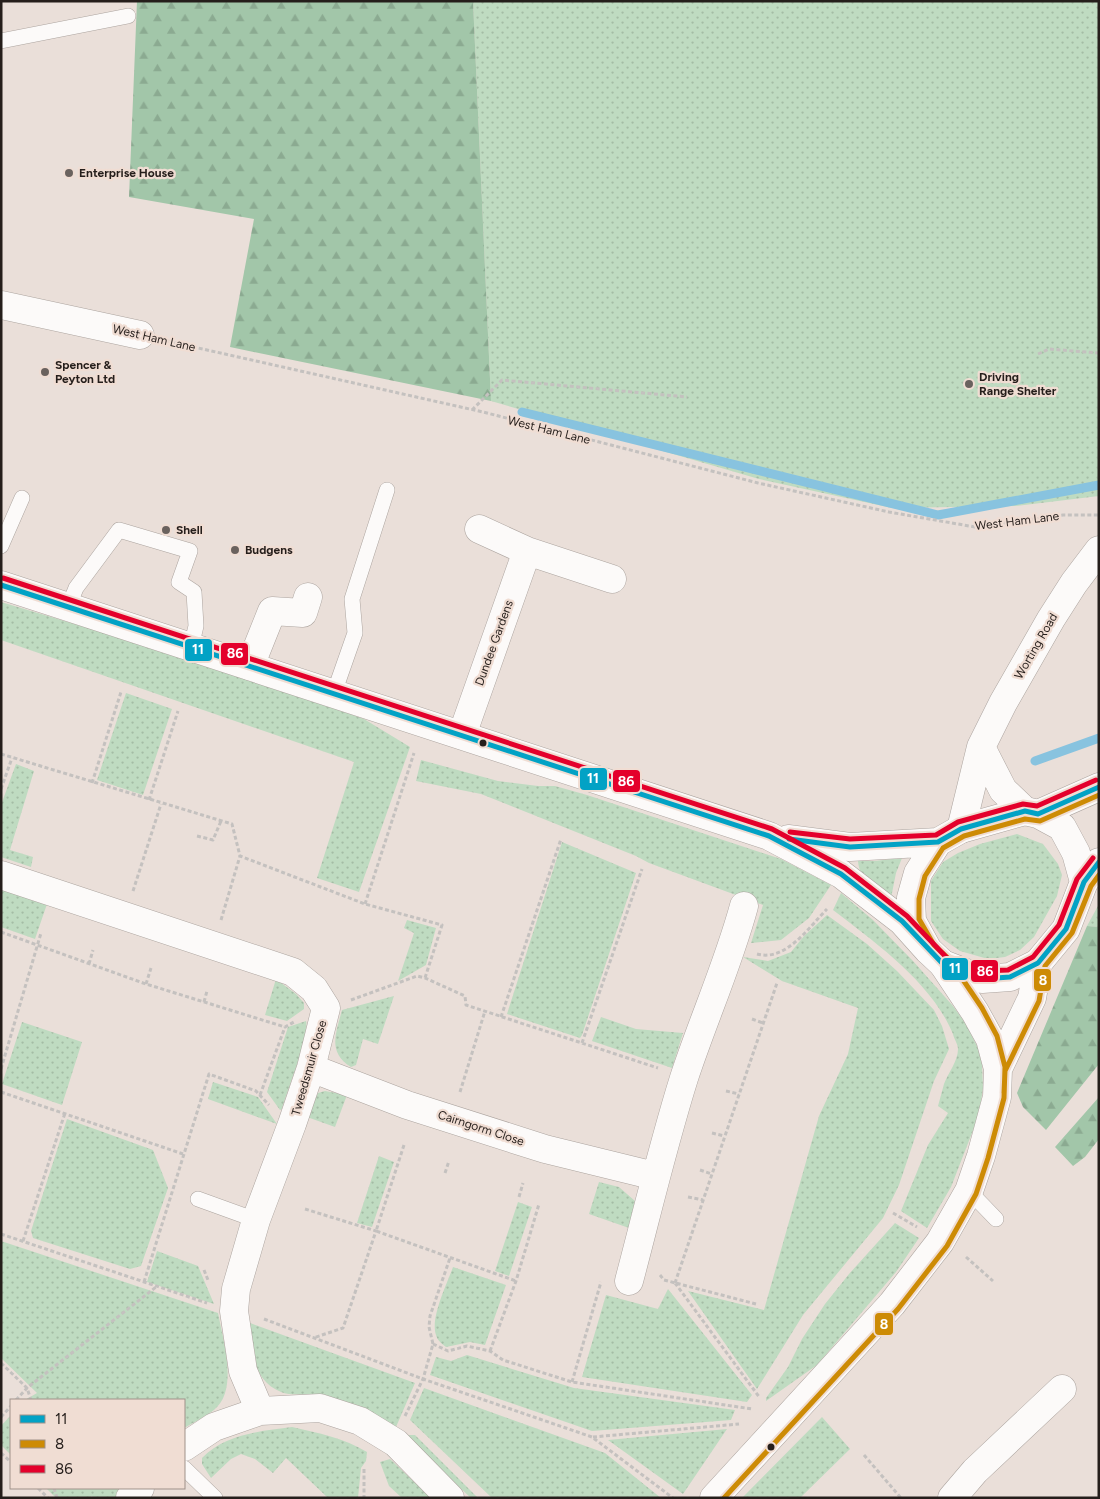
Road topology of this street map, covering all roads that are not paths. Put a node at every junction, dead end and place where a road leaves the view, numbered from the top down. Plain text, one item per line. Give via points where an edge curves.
1 (128, 16) dead end
2 (1, 41) edge
3 (1, 305) edge
4 (140, 335) road end
5 (386, 490) dead end
6 (22, 498) dead end
7 (479, 529) dead end
8 (1, 546) edge
9 (1099, 550) edge
10 (527, 551) junction
11 (612, 579) dead end
12 (1, 585) edge
13 (308, 597) dead end
14 (68, 608) junction
15 (191, 647) junction
16 (250, 666) junction
17 (334, 693) junction
18 (462, 735) junction
19 (981, 747) junction
20 (1099, 787) edge
21 (1032, 812) junction
22 (961, 830) junction
23 (769, 836) junction
24 (938, 842) junction
25 (1092, 872) edge
26 (1, 875) edge
27 (744, 906) dead end
28 (935, 957) junction
29 (1038, 963) junction
30 (311, 1068) junction
31 (998, 1068) junction
32 (655, 1176) junction
33 (968, 1191) junction
34 (198, 1199) dead end
35 (996, 1219) dead end
36 (256, 1220) junction
37 (629, 1281) dead end
38 (1062, 1389) dead end
39 (260, 1410) junction
40 (185, 1446) edge
41 (185, 1469) edge
42 (139, 1489) edge
43 (130, 1498) edge
44 (215, 1498) edge
45 (450, 1498) edge
46 (714, 1498) edge
47 (952, 1498) edge

1 - 2 lane
3 - 4 street, West Ham Lane
5 - 17 lane via 352,599 355,633
6 - 8 lane
7 - 10 street
9 - 19 street, Worting Road via 1051,619
10 - 11 street
10 - 18 street, Dundee Gardens
12 - 14 street
13 - 16 street via 303,613 272,611
14 - 15 street
14 - 15 lane via 76,588 119,530 190,551 180,582 194,592 196,626
15 - 16 street
16 - 17 street
17 - 18 street
18 - 23 street
19 - 21 street via 1003,790
19 - 22 street, Worting Road
20 - 21 street
21 - 22 street
21 - 25 street via 1062,827 1076,853
22 - 24 street
23 - 24 street via 850,847
23 - 28 street via 841,874 902,921
24 - 28 street via 918,873 912,898 912,921
25 - 29 street via 1066,929
26 - 30 street, Tweedsmuir Close via 293,972 314,989 326,1008
27 - 32 street via 733,947 685,1077
28 - 29 street via 982,979 1010,977
28 - 31 street via 975,1012 990,1040
29 - 31 street via 1032,998
30 - 32 street, Cairngorm Close via 407,1105 545,1149
30 - 36 street, Tweedsmuir Close
31 - 33 street via 997,1097
32 - 37 street
33 - 35 lane
33 - 46 street via 940,1242 892,1304
34 - 36 lane
36 - 39 street, Tweedsmuir Close via 236,1289 234,1311 242,1371
38 - 47 street via 975,1471
39 - 40 street via 214,1427
39 - 45 street via 320,1408 360,1421 396,1442
41 - 44 lane
42 - 43 street

